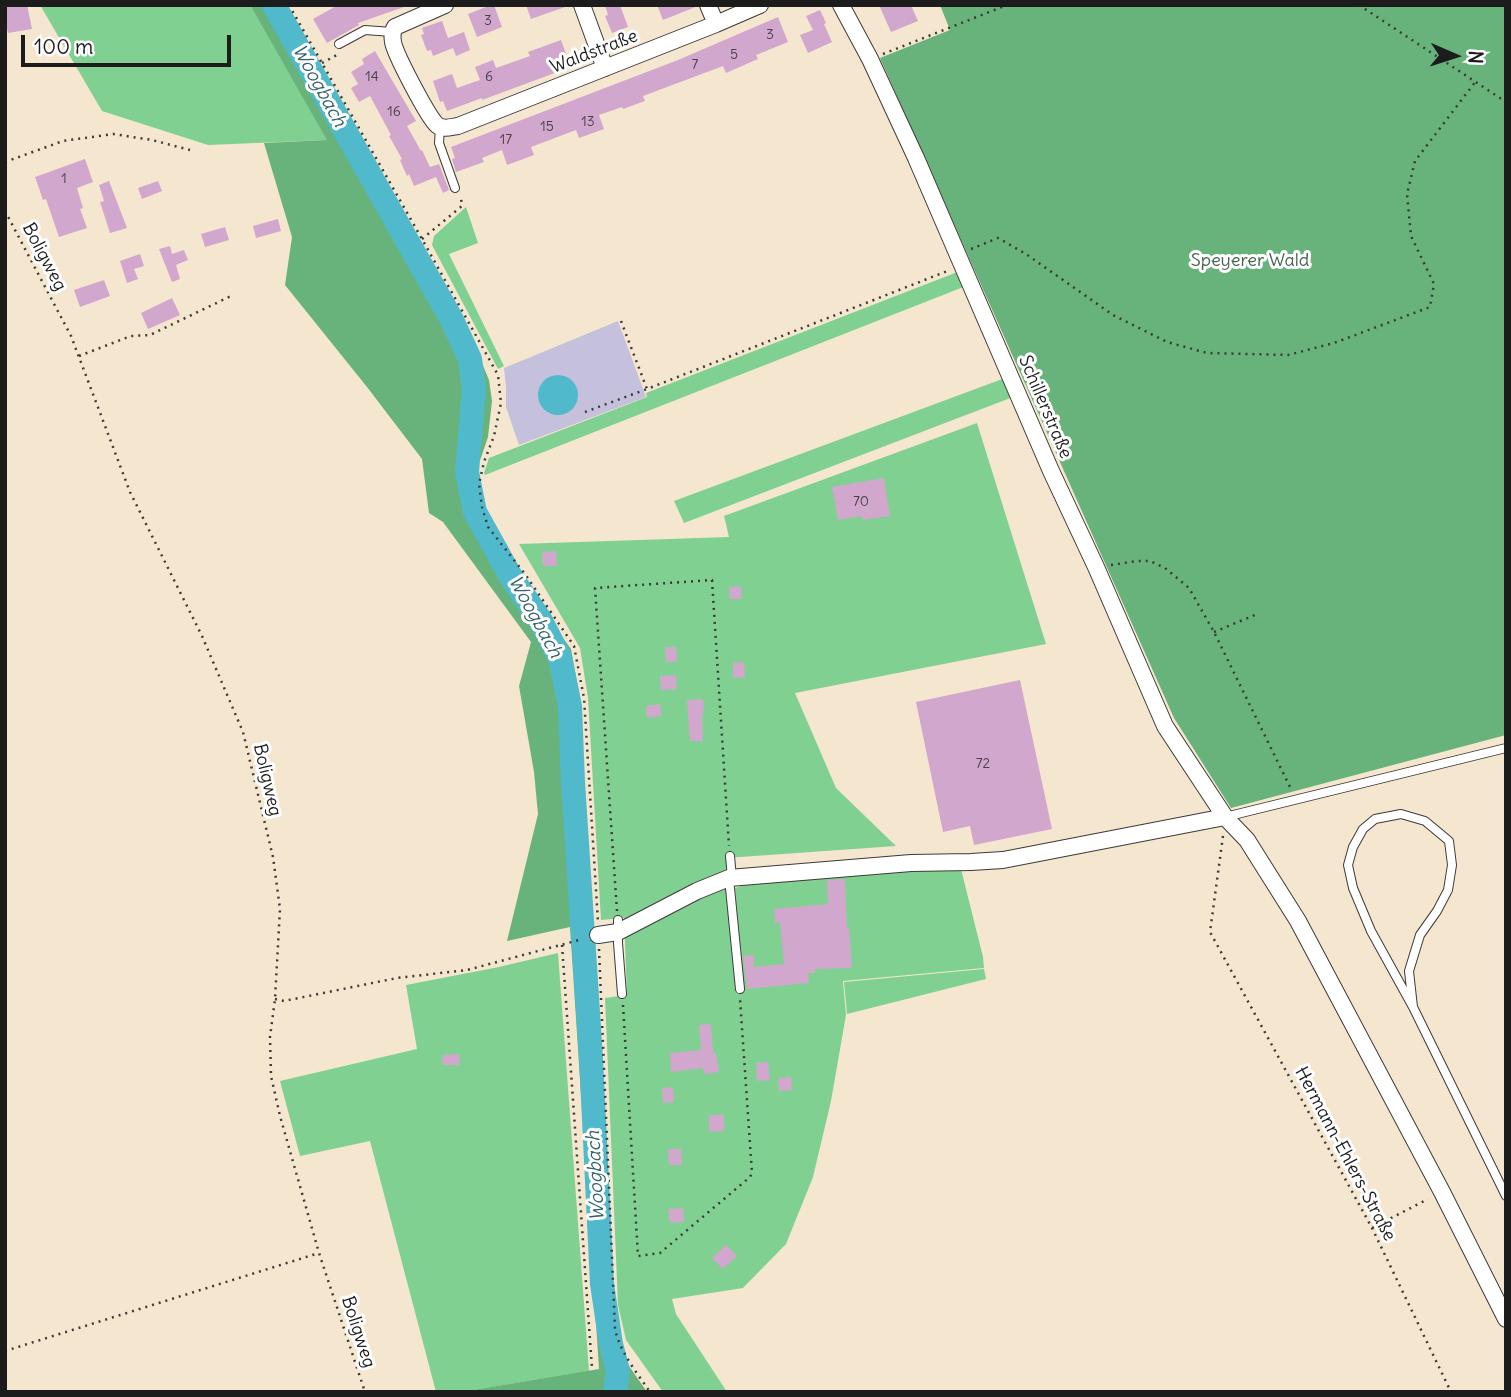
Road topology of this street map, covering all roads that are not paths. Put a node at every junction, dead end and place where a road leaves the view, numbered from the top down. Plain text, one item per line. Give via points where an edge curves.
1 (445, 5) edge
2 (582, 5) edge
3 (708, 5) edge
4 (760, 5) edge
5 (841, 5) edge
6 (716, 24) junction
7 (392, 33) junction
8 (339, 44) dead end
9 (605, 68) junction
10 (440, 127) junction
11 (455, 188) road end
12 (1506, 748) edge
13 (1225, 817) junction
14 (730, 856) road end
15 (731, 878) junction
16 (618, 926) junction
17 (598, 935) road end
18 (740, 989) road end
19 (622, 994) road end
20 (1413, 1007) junction
21 (1506, 1196) edge
22 (1506, 1319) edge

1 - 7 street via 402,22
2 - 9 street
3 - 6 street
4 - 6 street, Waldstraße
5 - 13 street, Schillerstraße via 911,145 1165,726
6 - 9 street, Waldstraße
7 - 8 lane via 365,30
7 - 10 street via 399,60
9 - 10 street, Waldstraße via 458,126
10 - 11 lane via 439,143
12 - 13 lane
13 - 15 street via 1003,860
13 - 22 street, Schillerstraße via 1247,840 1298,921
14 - 15 lane
15 - 16 street
15 - 18 lane
16 - 17 street
16 - 19 lane
20 - 20 lane via 1409,971 1420,935 1448,890 1452,865 1449,841 1425,821 1401,814 1376,820 1363,829 1348,865 1371,931
20 - 21 lane

